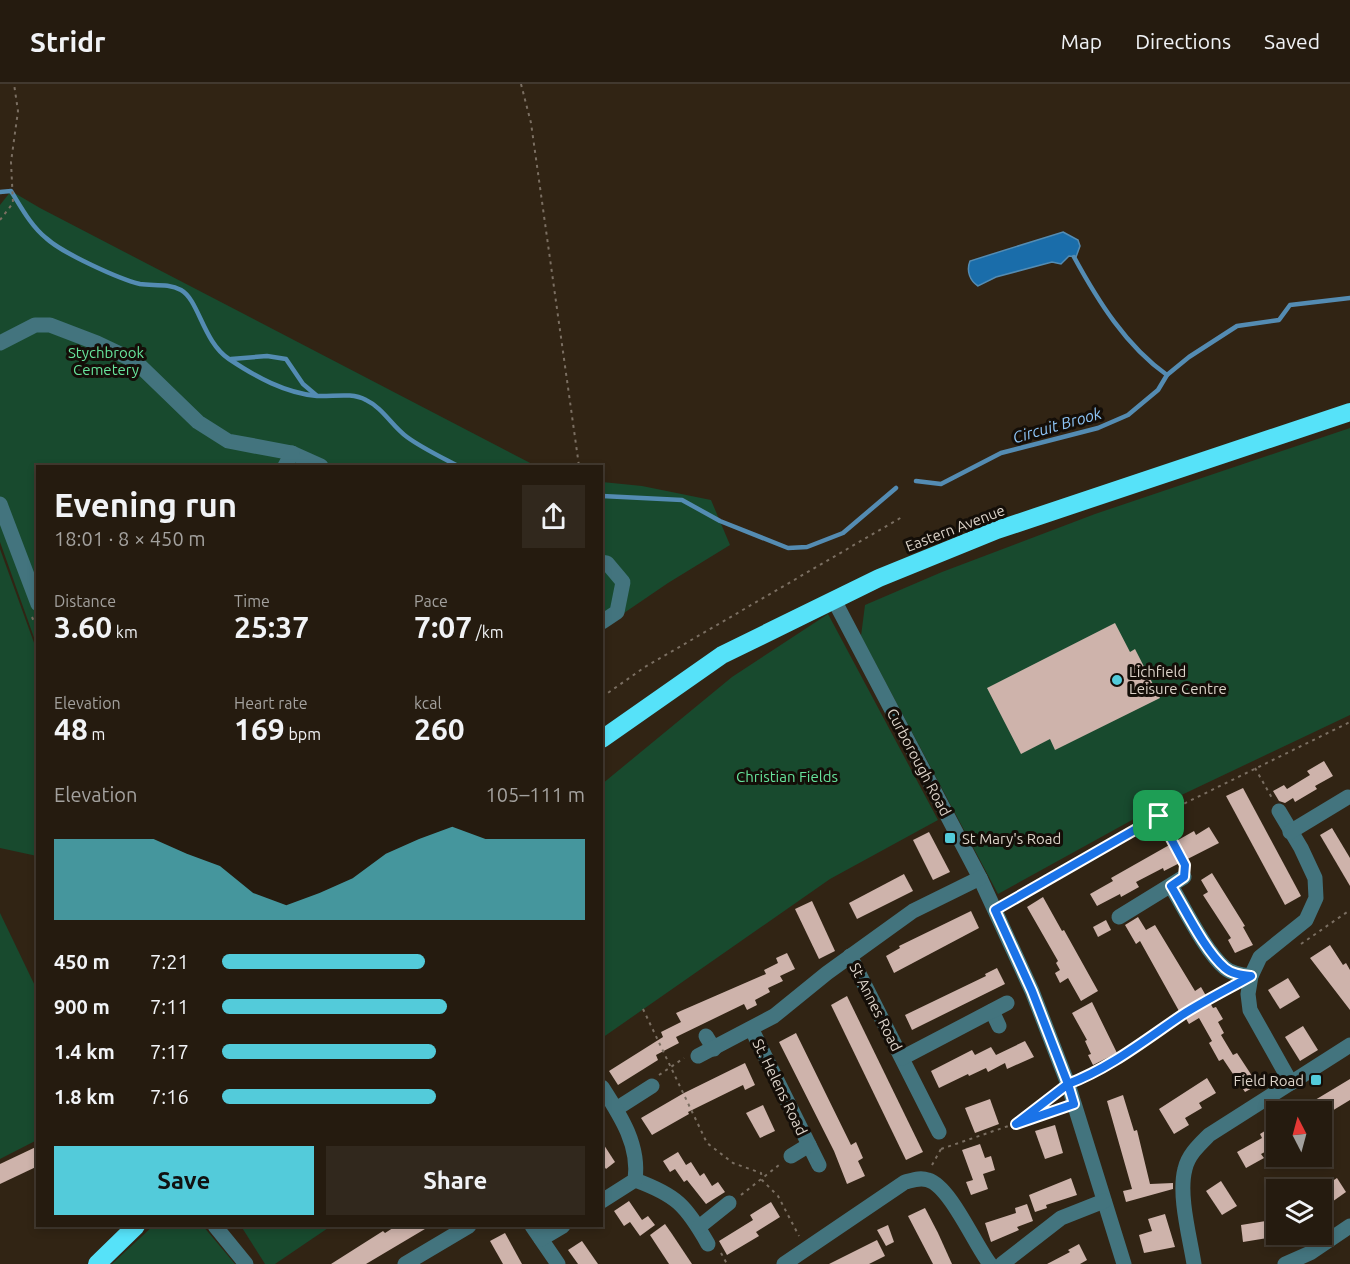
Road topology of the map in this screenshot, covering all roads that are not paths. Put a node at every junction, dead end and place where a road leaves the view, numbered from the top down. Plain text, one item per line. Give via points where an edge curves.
1 (0, 343) edge
2 (1350, 412) edge
3 (288, 460) edge
4 (316, 465) edge
5 (0, 504) edge
6 (603, 562) edge
7 (36, 599) edge
8 (834, 600) junction
9 (603, 621) edge
10 (603, 738) edge
11 (1348, 797) dead end
12 (1279, 811) road end
13 (1290, 832) junction
14 (980, 878) junction
15 (1119, 917) dead end
16 (850, 956) junction
17 (1251, 976) junction
18 (1007, 1004) dead end
19 (992, 1011) junction
20 (999, 1026) dead end
21 (752, 1030) junction
22 (1350, 1045) edge
23 (699, 1056) road end
24 (902, 1058) junction
25 (1291, 1083) junction
26 (652, 1086) road end
27 (603, 1089) edge
28 (616, 1109) junction
29 (939, 1125) dead end
30 (809, 1145) junction
31 (791, 1156) road end
32 (819, 1165) dead end
33 (635, 1180) junction
34 (603, 1200) edge
35 (1104, 1201) junction
36 (729, 1203) road end
37 (1350, 1226) edge
38 (135, 1227) edge
39 (216, 1227) edge
40 (468, 1227) edge
41 (533, 1227) edge
42 (561, 1227) edge
43 (699, 1227) junction
44 (541, 1239) junction
45 (708, 1244) dead end
46 (97, 1264) edge
47 (246, 1264) edge
48 (405, 1264) edge
49 (558, 1264) edge
50 (784, 1264) edge
51 (990, 1264) edge
52 (1002, 1264) edge
53 (1124, 1264) edge
54 (1194, 1264) edge
55 (1285, 1264) edge

1 - 3 street via 35,325 50,325 98,343 135,361 198,422 228,441
2 - 8 highway, Eastern Avenue via 997,530
3 - 4 street
5 - 7 street
6 - 9 street via 623,582 617,612
8 - 10 highway, Eastern Avenue via 722,655
8 - 14 street, Curborough Road
11 - 13 street via 1331,799
12 - 13 street
13 - 17 street via 1315,878 1316,898 1306,920 1260,957
14 - 16 street via 913,911
14 - 35 street, Curborough Road via 1032,991 1068,1084
15 - 17 street via 1172,885 1215,958 1226,970
16 - 21 street
16 - 24 street, St Annes Road
17 - 25 street via 1250,1010
18 - 19 street, St Annes Road
19 - 20 street
19 - 24 street, St Annes Road
21 - 23 street via 710,1043
21 - 30 street, St. Helens Road
22 - 25 street
24 - 29 street, St Annes Road
25 - 54 street via 1209,1135 1193,1151 1184,1170 1184,1197
26 - 28 street
27 - 28 street
28 - 33 street via 633,1149
30 - 31 street, St. Helens Road
30 - 32 street, St. Helens Road
33 - 34 street
33 - 43 street via 684,1205
35 - 52 street via 1061,1218
35 - 53 street, Curborough Road
36 - 43 street
37 - 55 street via 1310,1253
38 - 46 highway
39 - 47 street
40 - 48 street
41 - 44 street
42 - 44 street
43 - 45 street
44 - 49 street
50 - 51 street via 905,1182 918,1178 930,1180 956,1207

